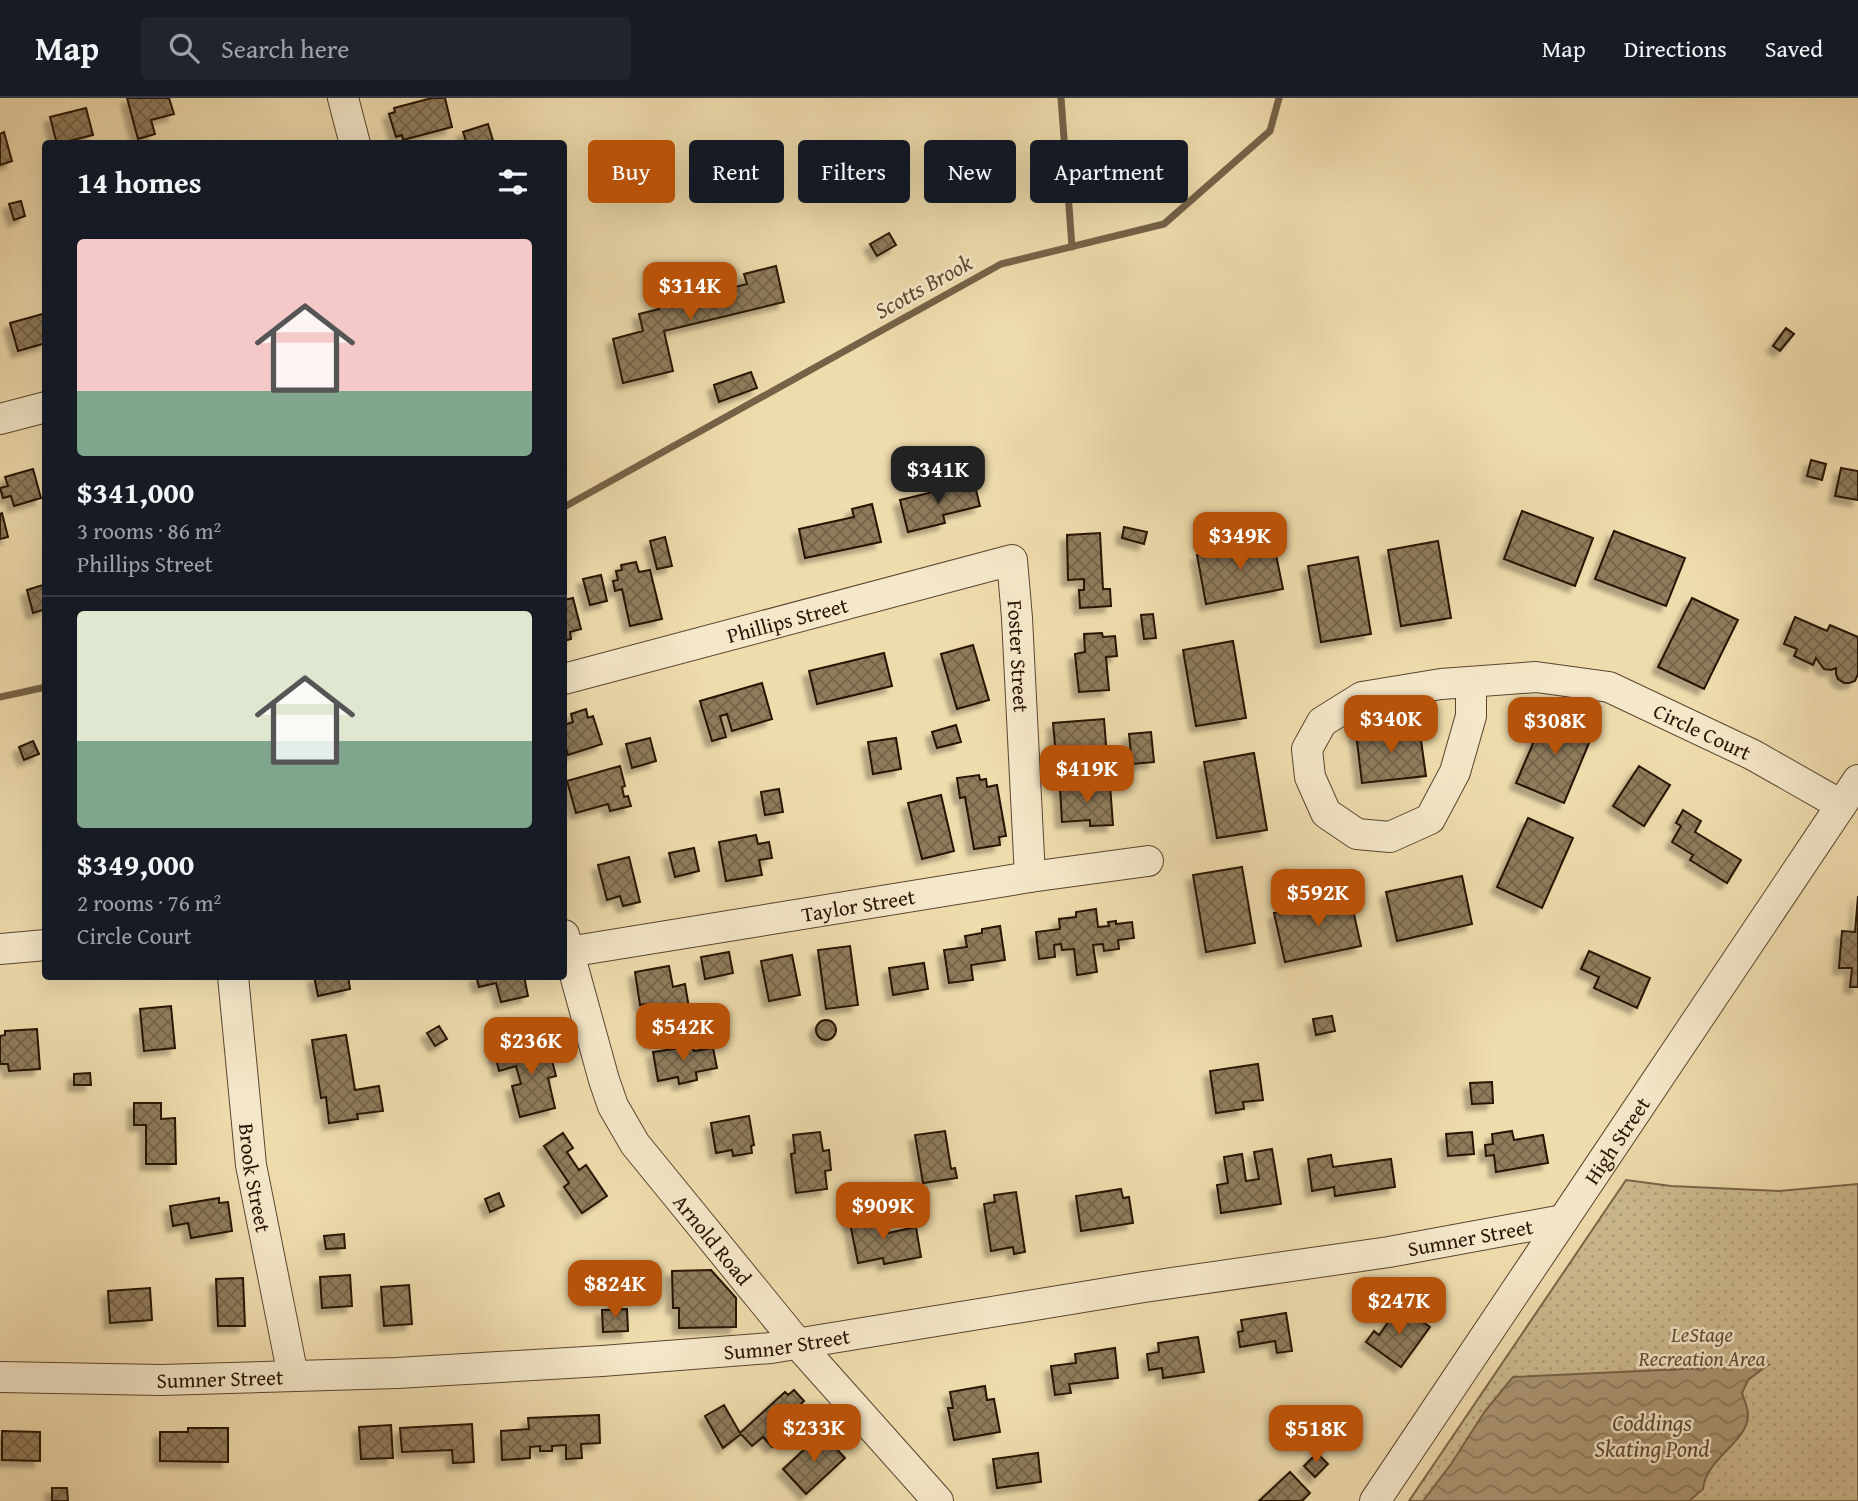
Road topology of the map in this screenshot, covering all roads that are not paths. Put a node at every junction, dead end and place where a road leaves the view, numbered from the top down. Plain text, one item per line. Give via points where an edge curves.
1 (343, 98) edge
2 (354, 140) edge
3 (42, 408) edge
4 (0, 419) edge
5 (1012, 560) joint
6 (567, 678) edge
7 (1471, 682) junction
8 (1858, 780) edge
9 (1841, 805) junction
10 (1148, 861) dead end
11 (1030, 877) junction
12 (567, 944) edge
13 (42, 945) edge
14 (0, 948) edge
15 (567, 948) edge
16 (233, 980) edge
17 (1563, 1220) junction
18 (798, 1344) junction
19 (293, 1376) junction
20 (0, 1377) edge
21 (938, 1501) edge
22 (1375, 1501) edge

1 - 2 street
3 - 4 street
5 - 6 street, Phillips Street
5 - 11 street, Foster Street
7 - 7 street, Circle Court via 1362,697 1322,722 1307,749 1310,777 1326,813 1357,834 1390,837 1430,819 1455,772 1471,716
7 - 9 street, Circle Court via 1536,677 1609,687 1754,755
8 - 9 street, High Street
9 - 17 street, High Street
10 - 11 street, Taylor Street
11 - 12 street, Taylor Street
13 - 14 street
15 - 18 street, Arnold Road via 604,1080 623,1125
16 - 19 street, Brook Street via 251,1165
17 - 18 street, Sumner Street via 1389,1252
17 - 22 street, High Street
18 - 19 street, Sumner Street via 602,1361
18 - 21 street, Arnold Road
19 - 20 street, Sumner Street via 161,1380

